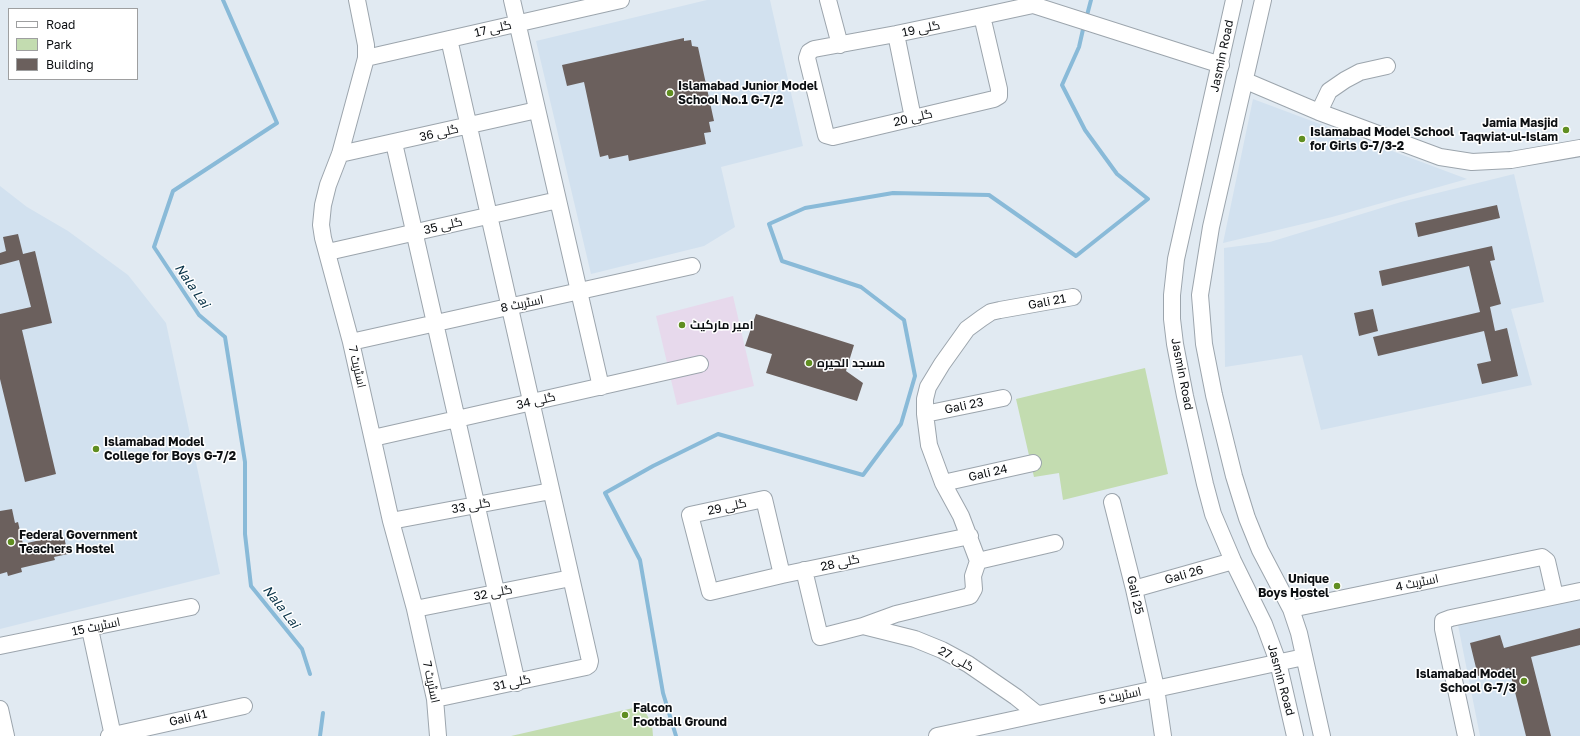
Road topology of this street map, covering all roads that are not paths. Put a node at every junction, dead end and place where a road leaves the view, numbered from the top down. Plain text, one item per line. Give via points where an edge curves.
1 (357, 0) edge
2 (512, 0) edge
3 (617, 0) edge
4 (828, 0) edge
5 (1234, 0) edge
6 (1263, 0) edge
7 (1033, 3) edge
8 (982, 16) junction
9 (517, 24) junction
10 (896, 34) junction
11 (449, 39) junction
12 (840, 45) junction
13 (366, 58) junction
14 (1220, 65) junction
15 (1387, 66) dead end
16 (1246, 80) junction
17 (537, 110) junction
18 (1319, 112) junction
19 (913, 118) junction
20 (468, 126) junction
21 (826, 135) joint
22 (394, 142) junction
23 (1580, 148) edge
24 (340, 154) junction
25 (558, 200) junction
26 (489, 216) junction
27 (414, 232) junction
28 (328, 252) junction
29 (692, 266) dead end
30 (579, 291) junction
31 (1073, 297) dead end
32 (509, 307) junction
33 (435, 323) junction
34 (351, 342) junction
35 (700, 364) dead end
36 (600, 387) junction
37 (1004, 398) dead end
38 (531, 402) junction
39 (924, 414) junction
40 (457, 419) junction
41 (373, 438) junction
42 (1033, 463) dead end
43 (943, 483) junction
44 (551, 491) junction
45 (1112, 502) dead end
46 (476, 505) junction
47 (392, 521) junction
48 (970, 536) junction
49 (1055, 543) dead end
50 (1233, 561) junction
51 (976, 568) junction
52 (804, 570) junction
53 (782, 575) junction
54 (571, 578) junction
55 (1134, 589) junction
56 (1580, 591) edge
57 (710, 592) joint
58 (496, 593) junction
59 (1555, 596) junction
60 (191, 607) dead end
61 (415, 609) junction
62 (1291, 610) junction
63 (863, 626) junction
64 (90, 628) junction
65 (0, 646) edge
66 (1304, 657) junction
67 (1278, 662) junction
68 (517, 683) junction
69 (1156, 688) junction
70 (435, 699) junction
71 (244, 706) dead end
72 (0, 709) edge
73 (1037, 714) junction
74 (999, 729) edge
75 (158, 731) edge
76 (6, 736) edge
77 (111, 736) edge
78 (438, 736) edge
79 (937, 736) edge
80 (1163, 736) edge
81 (1296, 736) edge
82 (1322, 736) edge
83 (1466, 736) edge

1 - 13 street, اسٹریٹ 7
2 - 9 street
3 - 9 street, گلی 17
4 - 12 street
5 - 14 street, Jasmin Road
6 - 16 street
7 - 8 street, گلی 19
7 - 14 street
8 - 10 street, گلی 19
8 - 19 street, گلی 20 via 999,96
9 - 11 street, گلی 17
9 - 17 street
10 - 12 street, گلی 19
10 - 19 street
11 - 13 street, گلی 17
11 - 20 street
12 - 21 street, گلی 19 via 814,49 809,52 807,58
13 - 24 street, اسٹریٹ 7
14 - 50 street, Jasmin Road via 1176,258 1172,319 1176,351 1204,484 1213,514
15 - 18 street via 1360,72 1345,80 1329,91
16 - 18 street
16 - 62 street via 1211,227 1200,295 1201,309 1204,344 1214,395 1244,511 1260,550
17 - 20 street, گلی 36
17 - 25 street
18 - 23 street via 1440,157 1472,162 1511,160
19 - 21 street, گلی 20 via 833,137
20 - 22 street, گلی 36
20 - 26 street
22 - 24 street, گلی 36
22 - 27 street
24 - 28 street, اسٹریٹ 7 via 323,205 321,225
25 - 26 street, گلی 35
25 - 30 street
26 - 27 street, گلی 35
26 - 32 street
27 - 28 street, گلی 35
27 - 33 street
28 - 34 street, اسٹریٹ 7
29 - 30 street, اسٹریٹ 8
30 - 32 street, اسٹریٹ 8
30 - 36 street
31 - 39 street, Gali 21 via 991,312 967,329 928,387
32 - 33 street, اسٹریٹ 8
32 - 38 street
33 - 34 street, اسٹریٹ 8
33 - 40 street
34 - 41 street, اسٹریٹ 7
35 - 36 street, گلی 34
36 - 38 street, گلی 34
37 - 39 street, Gali 23
38 - 40 street, گلی 34
38 - 44 street
39 - 43 street, Gali 21 via 929,445
40 - 41 street, گلی 34
40 - 46 street
41 - 47 street, اسٹریٹ 7
42 - 43 street, Gali 24
43 - 48 street, Gali 21
44 - 46 street, گلی 33
44 - 54 street
45 - 55 street, Gali 25
46 - 47 street, گلی 33
46 - 58 street
47 - 61 street, اسٹریٹ 7
48 - 51 street, Gali 21
48 - 52 street, گلی 28
49 - 51 street
50 - 55 street, Gali 26
50 - 67 street, Jasmin Road via 1257,606
51 - 63 street, گلی 27 via 974,589 970,596 896,614
52 - 53 street, گلی 28
52 - 63 street, گلی 27 via 820,637
53 - 57 street, گلی 28
53 - 57 street, گلی 29 via 764,499 690,515
54 - 58 street, گلی 32
54 - 68 street, گلی 31 via 589,665 586,668
55 - 69 street, Gali 25
56 - 59 street
58 - 61 street, گلی 32
58 - 68 street
59 - 62 street, اسٹریٹ 4 via 1547,561 1542,557
59 - 83 street via 1443,621
60 - 64 street, اسٹریٹ 15
61 - 70 street, اسٹریٹ 7
62 - 66 street
63 - 73 street, گلی 27 via 915,639 942,650 968,664
64 - 65 street, اسٹریٹ 15
64 - 77 street
66 - 67 street, اسٹریٹ 5
66 - 82 street
67 - 69 street, اسٹریٹ 5
67 - 81 street, Jasmin Road
68 - 70 street, گلی 31
69 - 73 street, اسٹریٹ 5
69 - 80 street, Gali 25
70 - 78 street, اسٹریٹ 7
71 - 75 street, Gali 41
72 - 76 street
73 - 74 street, اسٹریٹ 5
74 - 79 street, اسٹریٹ 5
75 - 77 street, Gali 41

